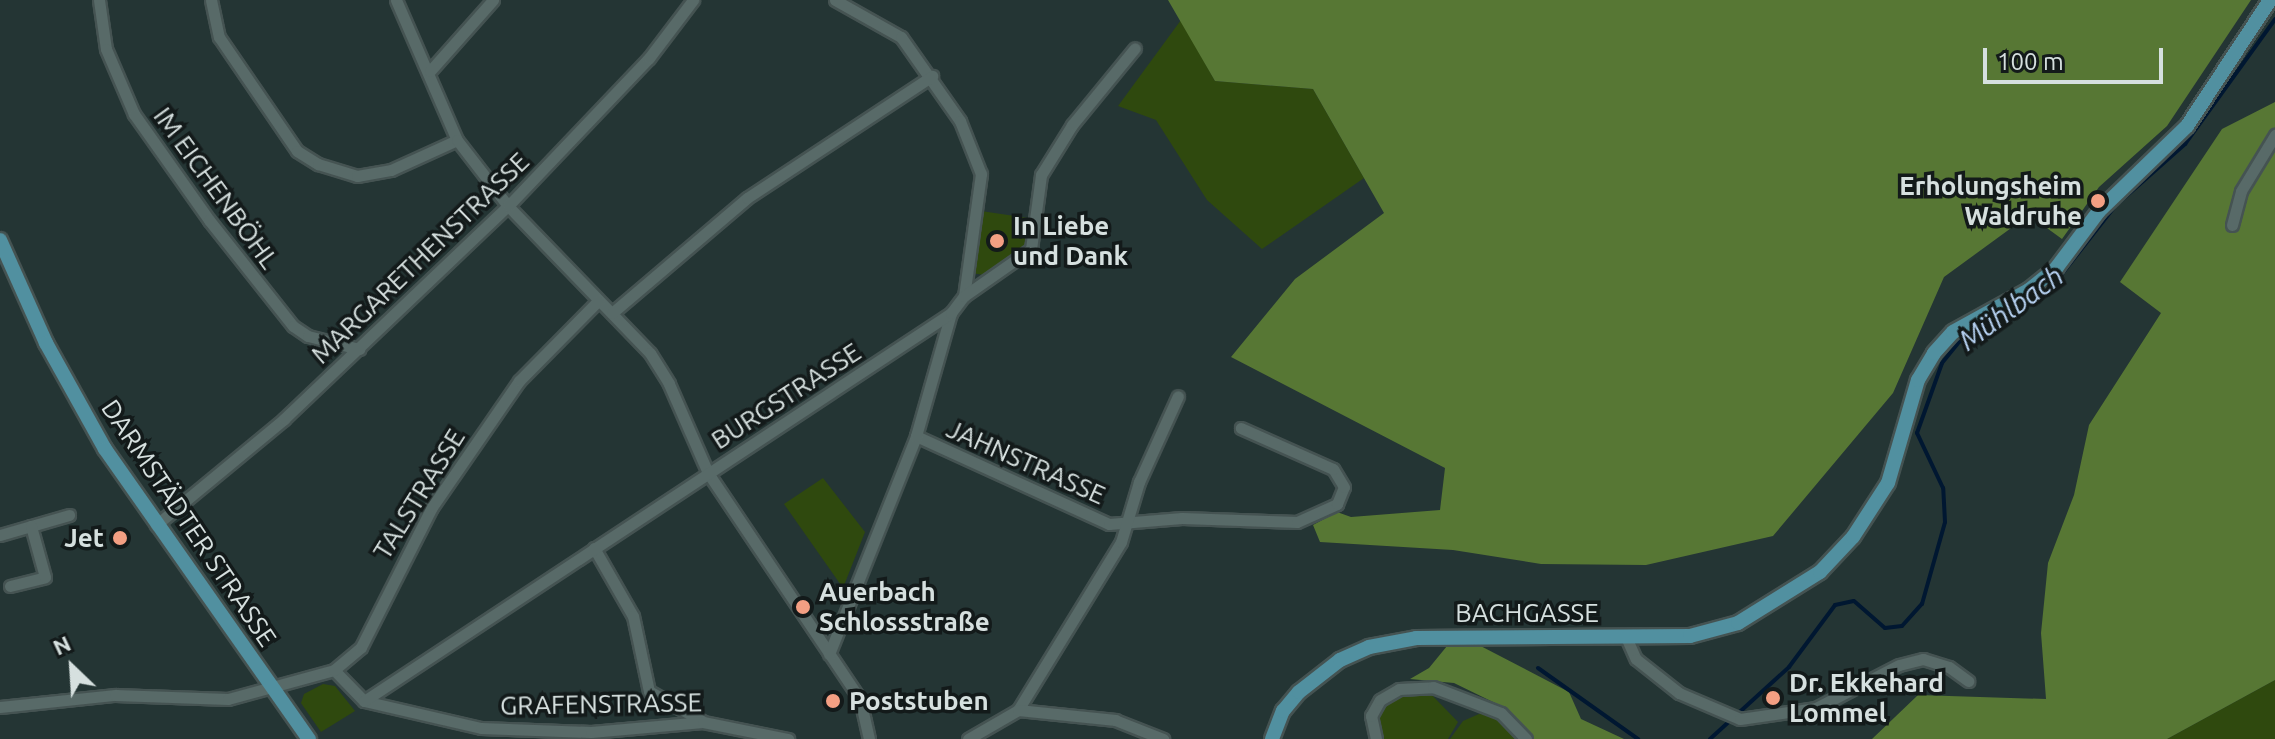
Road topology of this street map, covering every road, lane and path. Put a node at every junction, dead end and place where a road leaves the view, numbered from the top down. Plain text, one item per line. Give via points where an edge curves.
1 (99, 0) edge
2 (211, 0) edge
3 (396, 0) edge
4 (493, 0) edge
5 (693, 0) edge
6 (835, 0) edge
7 (2270, 0) edge
8 (1135, 48) dead end
9 (430, 71) junction
10 (932, 76) junction
11 (2275, 135) edge
12 (457, 140) junction
13 (508, 206) junction
14 (2232, 225) dead end
15 (0, 240) edge
16 (964, 296) junction
17 (598, 301) junction
18 (612, 313) junction
19 (951, 313) junction
20 (359, 349) junction
21 (1178, 396) dead end
22 (1241, 428) dead end
23 (916, 436) junction
24 (708, 473) junction
25 (69, 515) dead end
26 (156, 525) junction
27 (1124, 525) junction
28 (31, 526) junction
29 (0, 535) edge
30 (594, 548) junction
31 (10, 586) dead end
32 (1626, 637) junction
33 (829, 654) junction
34 (334, 670) junction
35 (1968, 681) dead end
36 (273, 688) junction
37 (364, 701) junction
38 (0, 707) edge
39 (1018, 710) junction
40 (703, 722) junction
41 (309, 739) edge
42 (788, 739) edge
43 (869, 739) edge
44 (968, 739) edge
45 (1163, 739) edge
46 (1272, 739) edge
47 (1376, 739) edge
48 (1526, 739) edge

1 - 20 street, IM EICHENBÖHL via 106,49 134,114 209,220 293,326 308,336
2 - 12 street via 219,37 297,151 318,164 357,176 391,170
3 - 9 street
4 - 9 street
5 - 13 street, MARGARETHENSTRASSE via 649,58
6 - 10 street via 901,37
7 - 32 main road via 2187,126 2099,211 2057,267 2029,290 1953,332 1934,353 1918,380 1888,483 1853,537 1820,572 1738,623 1690,636
8 - 16 street, BURGSTRASSE via 1045,166 1037,184 1031,249
9 - 12 street
10 - 16 street via 960,121 981,174
10 - 18 street via 747,198
11 - 14 street via 2241,191
12 - 13 street
13 - 17 street
13 - 20 street, MARGARETHENSTRASSE
15 - 26 main road, DARMSTÄDTER STRASSE via 76,399
16 - 19 street, BURGSTRASSE
17 - 18 street
17 - 34 street, TALSTRASSE via 519,381 432,507 361,647
18 - 24 street via 650,353 669,384
19 - 23 street
19 - 24 street, BURGSTRASSE
20 - 26 street, MARGARETHENSTRASSE
21 - 27 street, JAHNSTRASSE
22 - 27 street via 1333,469 1344,487 1337,504 1297,522 1182,518
23 - 27 street, JAHNSTRASSE via 1096,520
23 - 33 street
24 - 30 street, BURGSTRASSE
24 - 33 street
25 - 28 street
26 - 36 main road, DARMSTÄDTER STRASSE
27 - 39 street via 1121,542
28 - 29 street
28 - 31 street via 45,577
30 - 37 street, BURGSTRASSE
30 - 40 street via 633,616 649,691
32 - 35 street, BACHGASSE via 1636,659 1668,684 1732,717 1806,712 1899,665 1923,659 1949,667
32 - 46 main road, BACHGASSE via 1416,638 1369,647 1340,660 1299,692 1283,711
33 - 43 street via 860,699
34 - 36 street, TALSTRASSE
34 - 37 street
36 - 38 street, TALSTRASSE via 228,699 115,695
36 - 41 main road, DARMSTÄDTER STRASSE
37 - 40 street, GRAFENSTRASSE via 481,728 591,732
39 - 44 street
39 - 45 street via 1115,720
40 - 42 street, GRAFENSTRASSE
47 - 48 street via 1371,716 1380,700 1399,689 1433,687 1501,713

